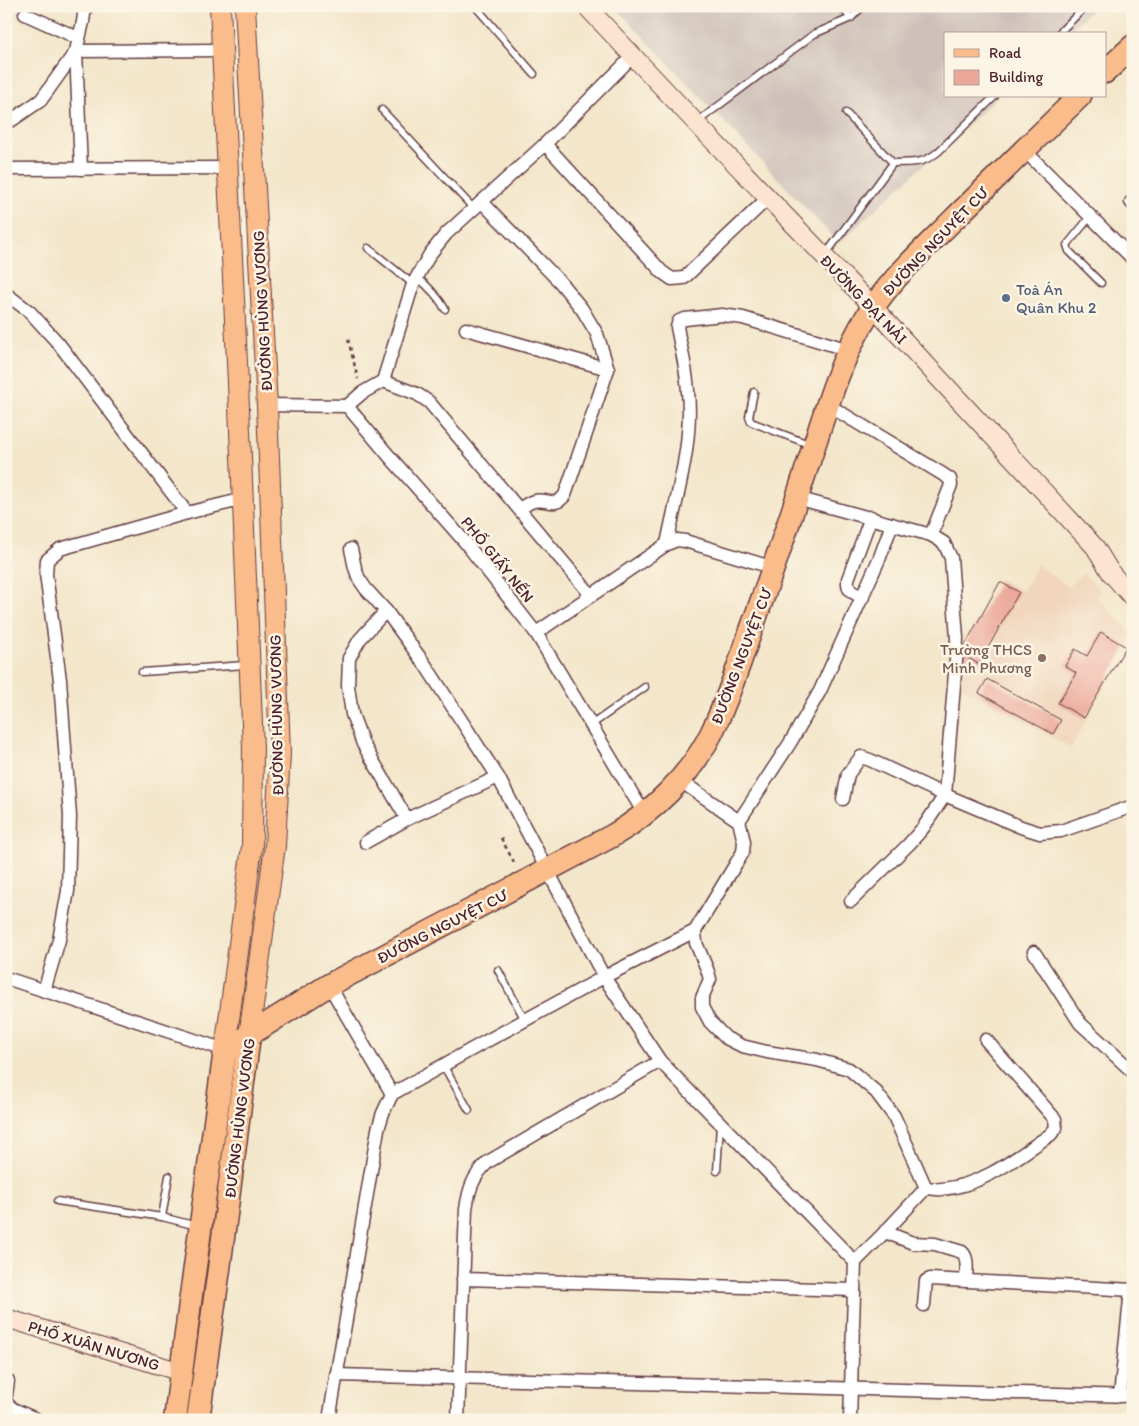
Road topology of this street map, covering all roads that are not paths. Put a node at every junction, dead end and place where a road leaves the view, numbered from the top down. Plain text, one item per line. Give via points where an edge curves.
1 (84, 6) edge
2 (220, 6) edge
3 (245, 6) edge
4 (475, 6) edge
5 (586, 6) edge
6 (840, 6) edge
7 (863, 6) edge
8 (1086, 6) edge
9 (25, 14) dead end
10 (851, 18) junction
11 (1060, 32) edge
12 (78, 38) junction
13 (1133, 46) edge
14 (222, 50) junction
15 (76, 52) junction
16 (633, 56) junction
17 (1106, 71) edge
18 (534, 74) dead end
19 (993, 98) edge
20 (1078, 98) edge
21 (382, 110) dead end
22 (846, 113) dead end
23 (6, 121) edge
24 (696, 123) junction
25 (545, 144) junction
26 (1024, 150) junction
27 (893, 163) junction
28 (228, 168) junction
29 (81, 169) junction
30 (6, 170) edge
31 (768, 198) junction
32 (478, 206) junction
33 (1090, 217) junction
34 (368, 248) dead end
35 (824, 257) junction
36 (1133, 259) edge
37 (415, 281) junction
38 (1101, 283) dead end
39 (6, 294) edge
40 (873, 307) junction
41 (446, 309) dead end
42 (466, 329) dead end
43 (849, 350) junction
44 (608, 369) junction
45 (383, 381) junction
46 (265, 382) junction
47 (238, 383) junction
48 (754, 392) dead end
49 (267, 405) junction
50 (828, 405) junction
51 (347, 406) junction
52 (814, 446) junction
53 (797, 498) junction
54 (244, 500) junction
55 (518, 509) junction
56 (187, 512) junction
57 (871, 517) junction
58 (892, 524) junction
59 (932, 534) junction
60 (667, 544) junction
61 (351, 549) dead end
62 (774, 568) junction
63 (1132, 594) edge
64 (591, 595) junction
65 (863, 597) junction
66 (386, 611) junction
67 (536, 633) junction
68 (250, 665) junction
69 (142, 672) dead end
70 (645, 686) dead end
71 (591, 725) junction
72 (498, 777) junction
73 (679, 780) junction
74 (945, 796) junction
75 (843, 799) dead end
76 (1133, 806) edge
77 (645, 815) junction
78 (407, 818) junction
79 (739, 821) junction
80 (366, 842) dead end
81 (548, 870) junction
82 (851, 901) dead end
83 (695, 931) junction
84 (1034, 952) dead end
85 (498, 970) dead end
86 (6, 978) edge
87 (604, 978) junction
88 (329, 985) junction
89 (44, 991) junction
90 (525, 1020) junction
91 (249, 1036) junction
92 (986, 1040) dead end
93 (225, 1050) junction
94 (660, 1061) junction
95 (443, 1065) junction
96 (1133, 1072) edge
97 (392, 1094) junction
98 (469, 1110) dead end
99 (720, 1124) junction
100 (717, 1171) dead end
101 (170, 1176) dead end
102 (926, 1188) junction
103 (58, 1201) dead end
104 (162, 1217) junction
105 (201, 1227) junction
106 (886, 1232) junction
107 (855, 1262) junction
108 (463, 1279) junction
109 (966, 1281) junction
110 (854, 1290) junction
111 (1132, 1290) edge
112 (924, 1305) dead end
113 (6, 1318) edge
114 (181, 1372) junction
115 (336, 1375) junction
116 (461, 1378) junction
117 (8, 1381) dead end
118 (850, 1389) junction
119 (6, 1395) edge
120 (1126, 1396) edge
121 (6, 1401) edge
122 (38, 1420) edge
123 (175, 1420) edge
124 (198, 1420) edge
125 (329, 1420) edge
126 (458, 1420) edge
127 (850, 1420) edge

1 - 12 street
2 - 14 main road, ĐƯỜNG HÙNG VƯƠNG
3 - 46 main road, ĐƯỜNG HÙNG VƯƠNG
4 - 18 lane
5 - 16 street, ĐƯỜNG ĐẠI NẢI
6 - 10 lane
7 - 10 lane
8 - 11 lane
9 - 12 street
10 - 24 lane via 814,34
12 - 15 street
13 - 17 highway
14 - 15 street
14 - 28 main road, ĐƯỜNG HÙNG VƯƠNG
15 - 23 street via 41,100
15 - 29 street
16 - 24 street, ĐƯỜNG ĐẠI NẢI
16 - 25 street
19 - 27 lane via 930,159
20 - 26 highway, ĐƯỜNG NGUYỆT CƯ
21 - 32 lane
22 - 27 lane
24 - 31 street, ĐƯỜNG ĐẠI NẢI
25 - 31 street via 672,279 684,278
25 - 32 street
26 - 33 street
26 - 40 highway, ĐƯỜNG NGUYỆT CƯ via 904,269
27 - 35 lane
28 - 29 street
28 - 47 main road, ĐƯỜNG HÙNG VƯƠNG
29 - 30 street
31 - 35 street, ĐƯỜNG ĐẠI NẢI
32 - 37 street via 446,234
32 - 44 street via 560,282 582,309 598,334
33 - 36 street
33 - 38 lane via 1067,245 1069,251
34 - 37 lane
35 - 40 street, ĐƯỜNG ĐẠI NẢI
37 - 41 lane via 431,289
37 - 45 street
39 - 56 street via 30,312 59,344
40 - 43 highway, ĐƯỜNG NGUYỆT CƯ
40 - 63 street, ĐƯỜNG ĐẠI NẢI via 1095,547 1111,573
42 - 44 street
43 - 50 highway, ĐƯỜNG NGUYỆT CƯ
43 - 60 street via 743,318 722,315 679,321 677,327 688,392 688,423 686,452
44 - 55 street via 565,495 554,503 534,501
45 - 51 street
45 - 55 street via 429,402
46 - 47 main road
46 - 49 main road, ĐƯỜNG HÙNG VƯƠNG
47 - 54 main road, ĐƯỜNG HÙNG VƯƠNG
48 - 52 lane via 749,417 752,422
49 - 51 street
49 - 91 main road, ĐƯỜNG HÙNG VƯƠNG via 280,753 275,846
50 - 52 highway, ĐƯỜNG NGUYỆT CƯ
50 - 59 street via 950,480 951,485
51 - 67 street, PHỐ GIẤY NẾN via 465,542
52 - 53 highway, ĐƯỜNG NGUYỆT CƯ
53 - 57 street
53 - 62 highway, ĐƯỜNG NGUYỆT CƯ
54 - 56 street
54 - 68 main road, ĐƯỜNG HÙNG VƯƠNG
55 - 64 street
56 - 89 street via 60,549 47,560 70,816 68,891 59,940
57 - 58 street
57 - 65 street via 847,587
58 - 59 street
58 - 65 street
59 - 74 street via 944,543 951,558 957,638
60 - 62 street via 685,541
60 - 64 street
61 - 66 street via 359,579
62 - 73 highway, ĐƯỜNG NGUYỆT CƯ via 728,696 710,735
64 - 67 street
65 - 79 street via 820,691 790,744
66 - 72 street
66 - 78 street via 360,638 349,658 348,686 352,714 363,744
67 - 71 street, PHỐ GIẤY NẾN
68 - 69 lane
68 - 93 main road, ĐƯỜNG HÙNG VƯƠNG via 252,846
70 - 71 lane
71 - 77 street, PHỐ GIẤY NẾN
72 - 78 street
72 - 81 street
73 - 77 highway, ĐƯỜNG NGUYỆT CƯ
73 - 79 street
74 - 75 street via 861,757 848,774
74 - 76 street via 1040,833 1061,831
74 - 82 street via 909,844
77 - 81 highway, ĐƯỜNG NGUYỆT CƯ
78 - 80 street
79 - 83 street via 744,842 742,852
81 - 87 street
81 - 88 highway, ĐƯỜNG NGUYỆT CƯ
83 - 87 street
83 - 102 street via 696,943 710,978 702,1007 710,1022 726,1038 742,1046 817,1060 849,1070 876,1092 894,1116
84 - 96 street via 1080,1023
85 - 90 lane
86 - 89 street
87 - 90 street
87 - 94 street
88 - 91 highway, ĐƯỜNG NGUYỆT CƯ
88 - 97 street
89 - 93 street
90 - 95 street
91 - 93 highway, ĐƯỜNG NGUYỆT CƯ
91 - 124 highway, ĐƯỜNG HÙNG VƯƠNG
92 - 102 street via 1055,1119 1056,1128 995,1172 968,1184
93 - 105 highway, ĐƯỜNG HÙNG VƯƠNG
94 - 99 street
94 - 108 street via 488,1162 478,1171 466,1209
95 - 97 street
95 - 98 lane
97 - 115 street via 378,1129
99 - 100 lane
99 - 107 street
101 - 104 lane
102 - 106 street
103 - 104 lane
104 - 105 lane
105 - 114 highway, ĐƯỜNG HÙNG VƯƠNG
106 - 107 street
106 - 109 street via 913,1243 935,1244 962,1252 966,1259
107 - 110 street
108 - 110 street
108 - 116 street
109 - 111 street
109 - 112 street via 928,1280
110 - 118 street
111 - 120 street
113 - 114 street, PHỐ XUÂN NƯƠNG
114 - 123 highway, ĐƯỜNG HÙNG VƯƠNG
115 - 116 street
115 - 125 street
116 - 118 street
116 - 126 street
117 - 119 street
118 - 120 street
118 - 127 street
121 - 122 street via 13,1409

